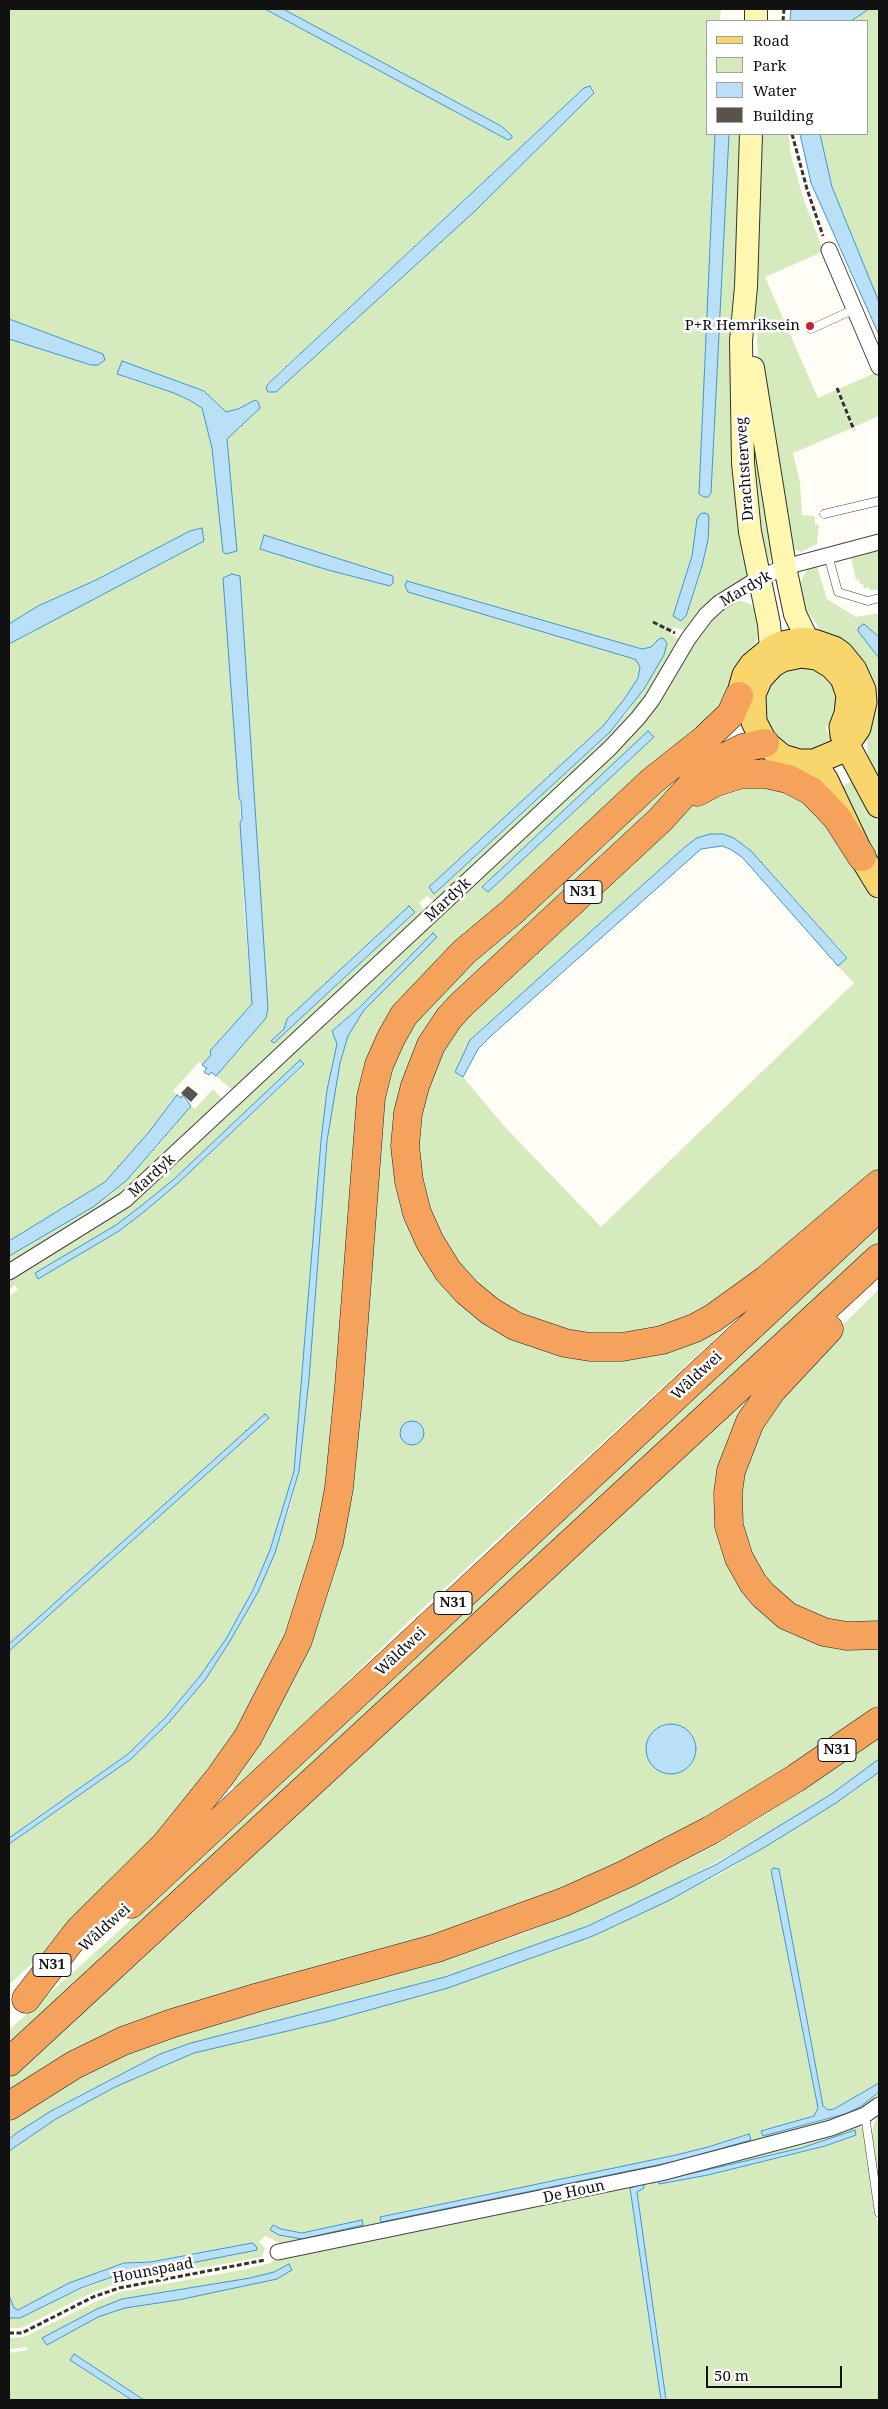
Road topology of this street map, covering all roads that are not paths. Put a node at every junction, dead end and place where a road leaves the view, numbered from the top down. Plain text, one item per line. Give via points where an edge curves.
1 (751, 135) edge
2 (829, 250) road end
3 (746, 287) junction
4 (855, 309) junction
5 (811, 329) dead end
6 (879, 367) edge
7 (879, 501) edge
8 (824, 514) dead end
9 (879, 542) edge
10 (828, 555) junction
11 (785, 567) junction
12 (759, 578) junction
13 (879, 598) edge
14 (808, 641) junction
15 (772, 657) junction
16 (745, 700) junction
17 (765, 743) junction
18 (847, 744) junction
19 (814, 762) junction
20 (879, 805) edge
21 (660, 820) junction
22 (862, 857) junction
23 (879, 885) edge
24 (879, 1184) edge
25 (879, 1207) edge
26 (879, 1258) edge
27 (879, 1267) edge
28 (9, 1272) edge
29 (879, 1635) edge
30 (879, 1721) edge
31 (17, 2006) edge
32 (9, 2062) edge
33 (879, 2105) edge
34 (9, 2106) edge
35 (866, 2115) junction
36 (879, 2213) edge
37 (278, 2252) road end

1 - 3 main road, Drachtsterweg
2 - 4 street
3 - 11 main road, Drachtsterweg via 757,403
3 - 12 main road, Drachtsterweg via 741,341 742,463
4 - 5 lane
4 - 6 street
7 - 8 lane
9 - 10 street, Mardyk
10 - 11 street, Mardyk
10 - 13 lane via 838,592 868,601
11 - 12 street, Mardyk
11 - 14 main road, Drachtsterweg via 795,614
12 - 15 main road, Drachtsterweg
12 - 28 street, Mardyk via 727,597 706,615 652,700 610,748 154,1175 104,1215
14 - 15 main road via 792,641
14 - 18 main road via 834,649 848,661 858,679 863,711 858,728
15 - 16 main road
15 - 18 main road via 817,657 838,671 848,695 847,714 842,727
16 - 17 main road
16 - 31 highway, N31 via 747,716 720,737 705,739 652,781 514,911 464,952 409,1009 391,1038 379,1065 371,1097 339,1488 329,1542 298,1640 248,1737 219,1778 165,1845 79,1930
17 - 19 main road via 782,757
17 - 21 highway, N31 via 743,748 711,767
18 - 19 main road via 832,756
18 - 20 main road
19 - 22 main road
21 - 22 highway, N31 via 693,794 716,782 742,774 766,774 788,779 811,791 837,818
21 - 24 highway, N31 via 461,1005 432,1045 415,1086 405,1146 417,1213 430,1242 467,1292 515,1326 565,1343 622,1347 676,1336 713,1318 767,1279
22 - 23 main road
25 - 31 highway, Wâldwei / N31 via 165,1873
26 - 32 highway, N31
27 - 29 highway via 860,1296 798,1360 750,1422 731,1471 728,1509 733,1542 742,1565 763,1595 779,1610 824,1632 847,1636
30 - 34 highway, N31 via 796,1778 711,1830 564,1902 437,1948 259,1997 131,2038 74,2066
33 - 35 street, De Houn
35 - 36 lane
35 - 37 street, De Houn via 813,2133 661,2173

